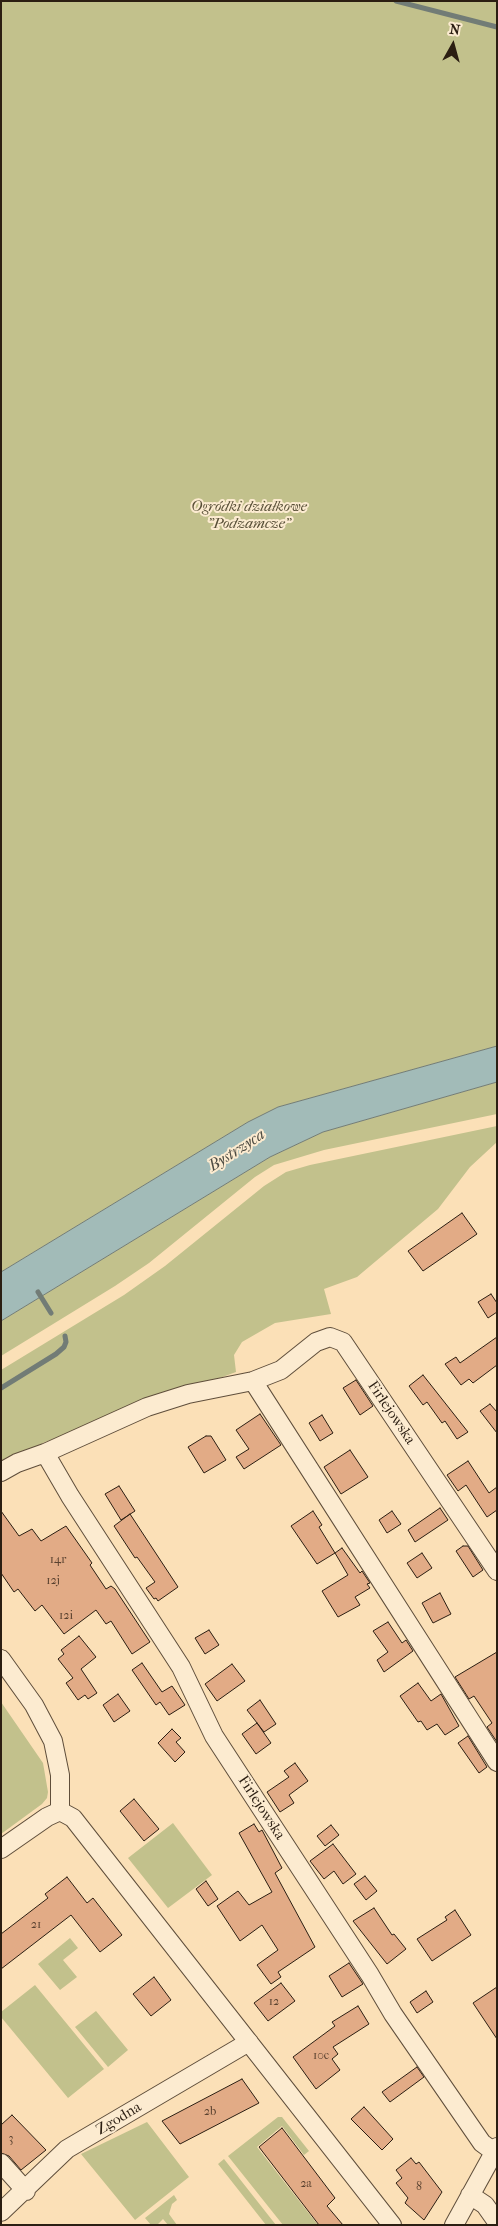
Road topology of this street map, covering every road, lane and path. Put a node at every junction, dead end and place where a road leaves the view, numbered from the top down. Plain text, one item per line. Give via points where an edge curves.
1 (253, 1381) junction
2 (45, 1453) junction
3 (1, 1472) edge
4 (497, 1571) edge
5 (1, 1659) edge
6 (497, 1762) edge
7 (60, 1811) junction
8 (1, 1849) edge
9 (249, 2042) junction
10 (496, 2151) edge
11 (1, 2163) edge
12 (26, 2191) junction
13 (470, 2195) junction
14 (1, 2212) edge
15 (497, 2222) edge
16 (457, 2223) edge
17 (392, 2225) edge

1 - 2 street, Firlejowska via 188,1394 147,1407
1 - 4 street, Firlejowska via 281,1370 316,1342 330,1337 343,1342
1 - 6 street
2 - 3 street, Firlejowska
2 - 10 street, Firlejowska via 181,1666 214,1736 370,1975 392,2014 482,2143
5 - 7 street via 34,1705 53,1741 60,1775
7 - 8 street
7 - 9 street via 73,1818
9 - 12 street, Zgodna via 67,2150
9 - 17 street
10 - 13 street, Firlejowska
11 - 12 street
12 - 14 street, Zgodna
13 - 15 street via 486,2205
13 - 16 street, Firlejowska

